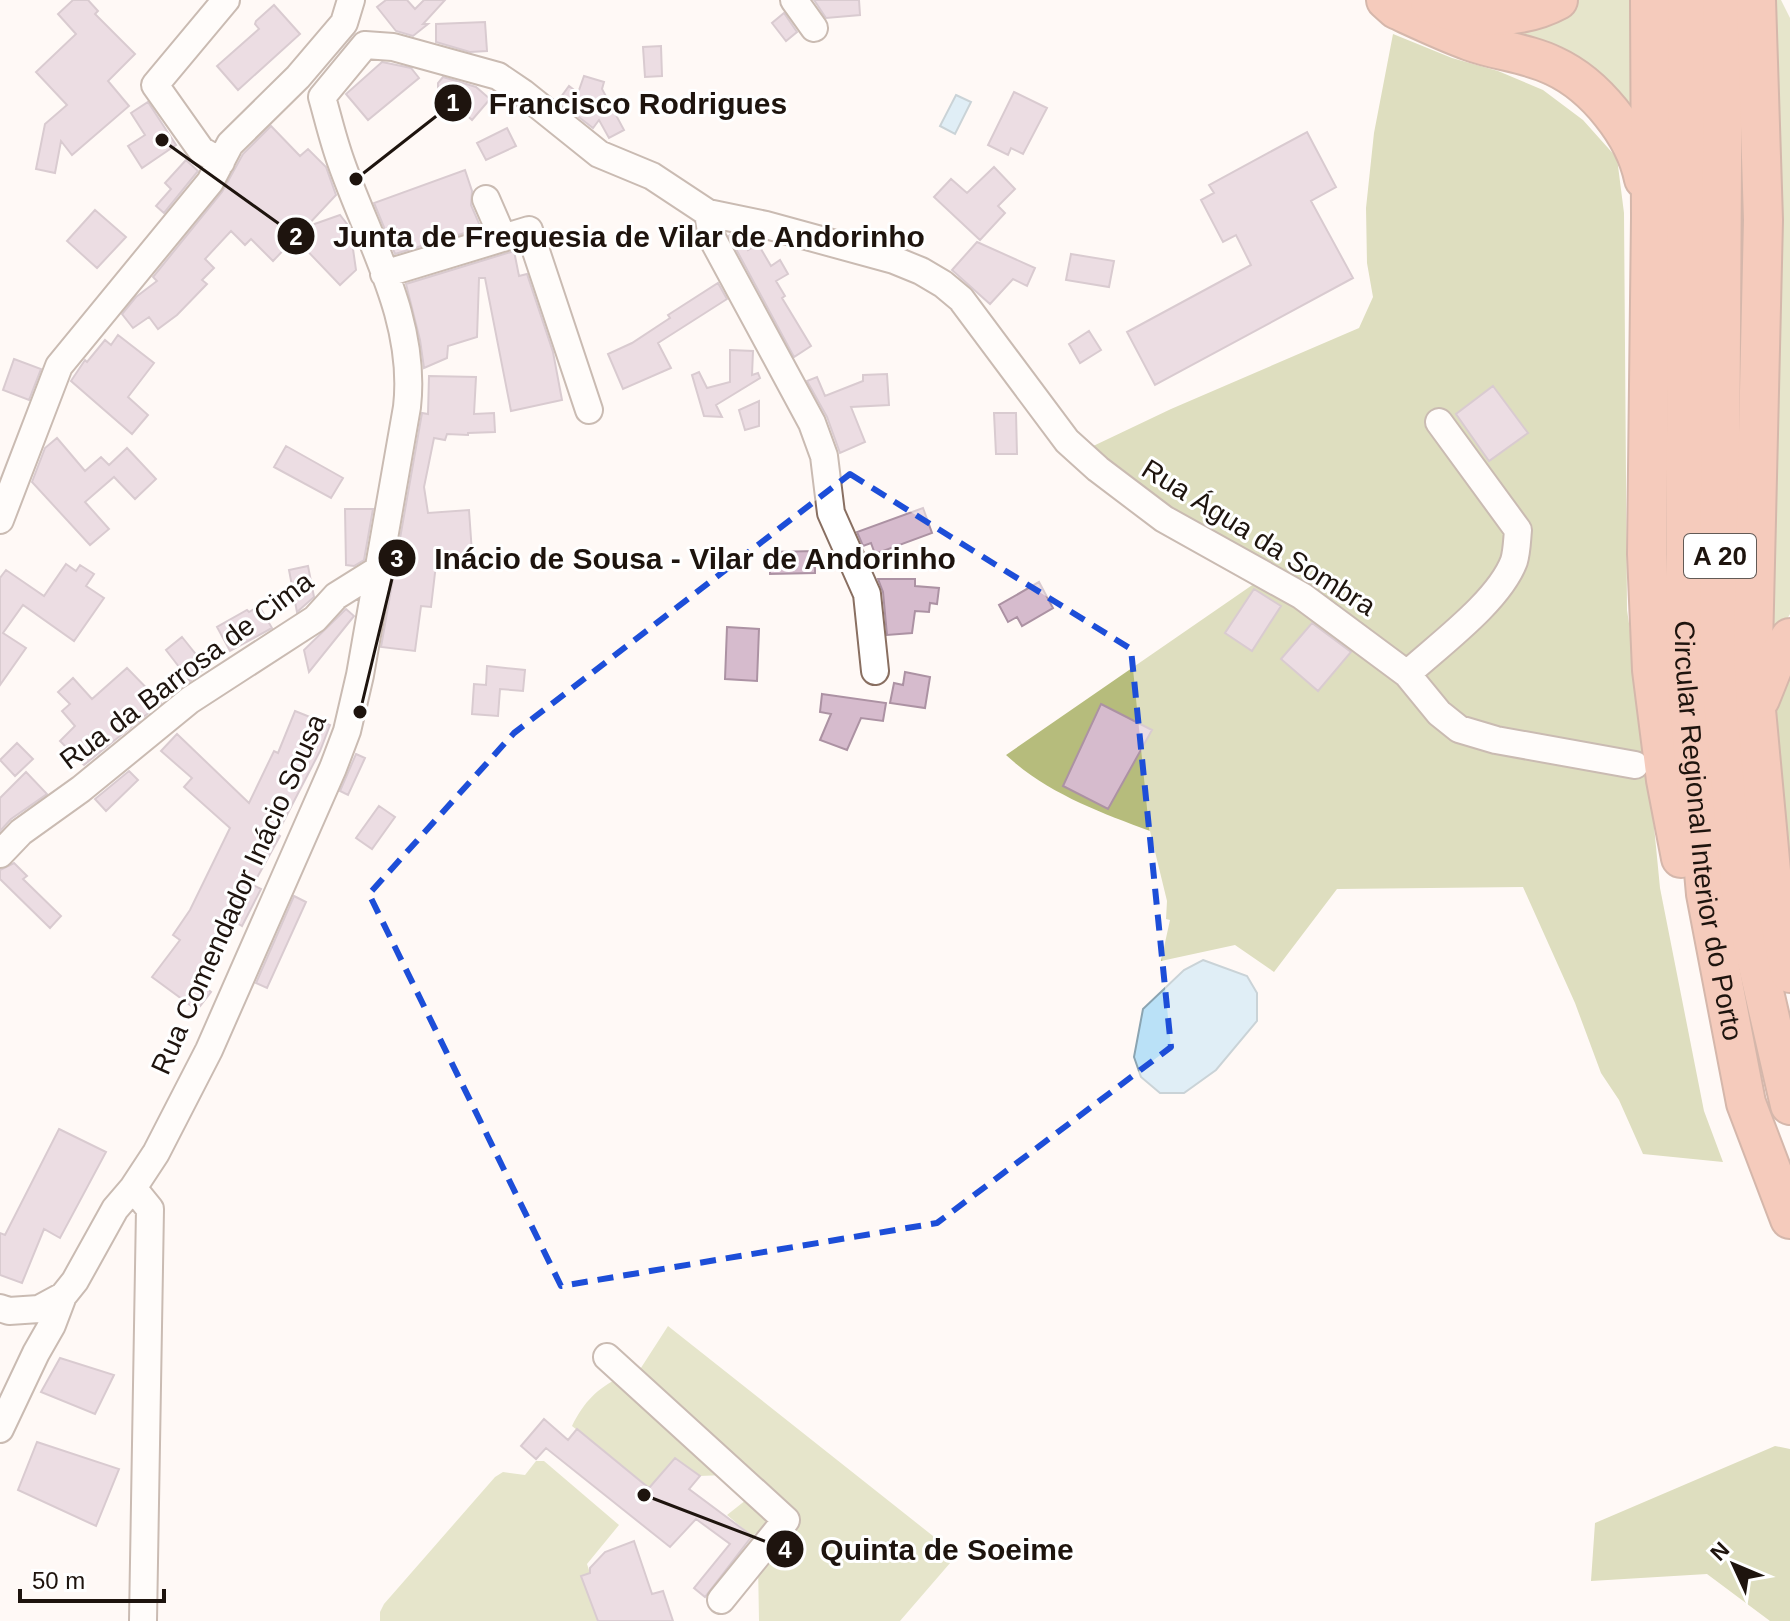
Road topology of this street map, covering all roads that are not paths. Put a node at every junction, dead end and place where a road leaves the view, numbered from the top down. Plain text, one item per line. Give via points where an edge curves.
1 (226, 0) edge
2 (794, 0) edge
3 (1386, 0) edge
4 (1426, 0) edge
5 (1558, 0) edge
6 (1650, 0) edge
7 (1688, 0) edge
8 (1723, 0) edge
9 (1756, 0) edge
10 (347, 12) edge
11 (814, 28) dead end
12 (365, 45) junction
13 (298, 77) junction
14 (322, 97) junction
15 (221, 162) junction
16 (708, 213) junction
17 (1651, 217) junction
18 (524, 218) dead end
19 (495, 220) junction
20 (384, 274) junction
21 (589, 410) dead end
22 (1439, 422) dead end
23 (0, 518) edge
24 (376, 571) junction
25 (1790, 638) edge
26 (875, 671) dead end
27 (1407, 674) junction
28 (1756, 710) junction
29 (1635, 765) dead end
30 (0, 854) edge
31 (1790, 973) edge
32 (1746, 1103) junction
33 (1790, 1105) edge
34 (133, 1188) junction
35 (1790, 1219) edge
36 (63, 1296) junction
37 (5, 1309) edge
38 (36, 1353) junction
39 (607, 1357) dead end
40 (0, 1429) edge
41 (721, 1600) dead end
42 (143, 1621) edge

1 - 15 street via 155,85 201,150
2 - 11 street
3 - 17 highway via 1471,41 1553,65 1585,85 1608,107 1624,134 1642,172
4 - 5 highway via 1478,16 1509,16
6 - 17 highway
7 - 32 highway, Circular Regional Interior do Porto / A 20 via 1685,660 1706,894
8 - 33 highway, Circular Regional Interior do Porto / A 20 via 1719,659 1741,892
9 - 28 highway via 1763,220
10 - 12 street
10 - 13 street
12 - 14 street
12 - 16 street via 393,47 498,76 599,154 652,176
13 - 14 street
13 - 15 street via 230,144
14 - 20 street, Rua Comendador Inácio Sousa
15 - 23 street via 59,366
16 - 26 street via 712,238 818,439 831,513 867,594
16 - 27 street, Rua Água da Sombra via 894,260 943,284 977,319 1067,441 1139,502 1302,596
17 - 32 highway via 1647,554 1652,670 1666,780 1723,1060
18 - 19 street
19 - 20 street
19 - 21 street via 529,230
20 - 24 street, Rua Comendador Inácio Sousa via 402,320 409,372
22 - 27 street via 1518,530 1515,558 1487,601
24 - 30 street, Rua da Barrosa de Cima via 336,596 315,619 190,700
24 - 34 street, Rua Comendador Inácio Sousa via 354,704 333,768 209,1050
25 - 28 highway
27 - 29 street, Rua Água da Sombra via 1459,729
28 - 31 highway via 1772,882
32 - 35 highway, Circular Regional Interior do Porto / A 20
34 - 36 street, Rua Comendador Inácio Sousa
34 - 42 street via 150,1209
36 - 37 street via 39,1309
36 - 38 street, Rua Comendador Inácio Sousa
37 - 38 street via 27,1328
38 - 40 street, Rua Comendador Inácio Sousa
39 - 41 street via 786,1520

